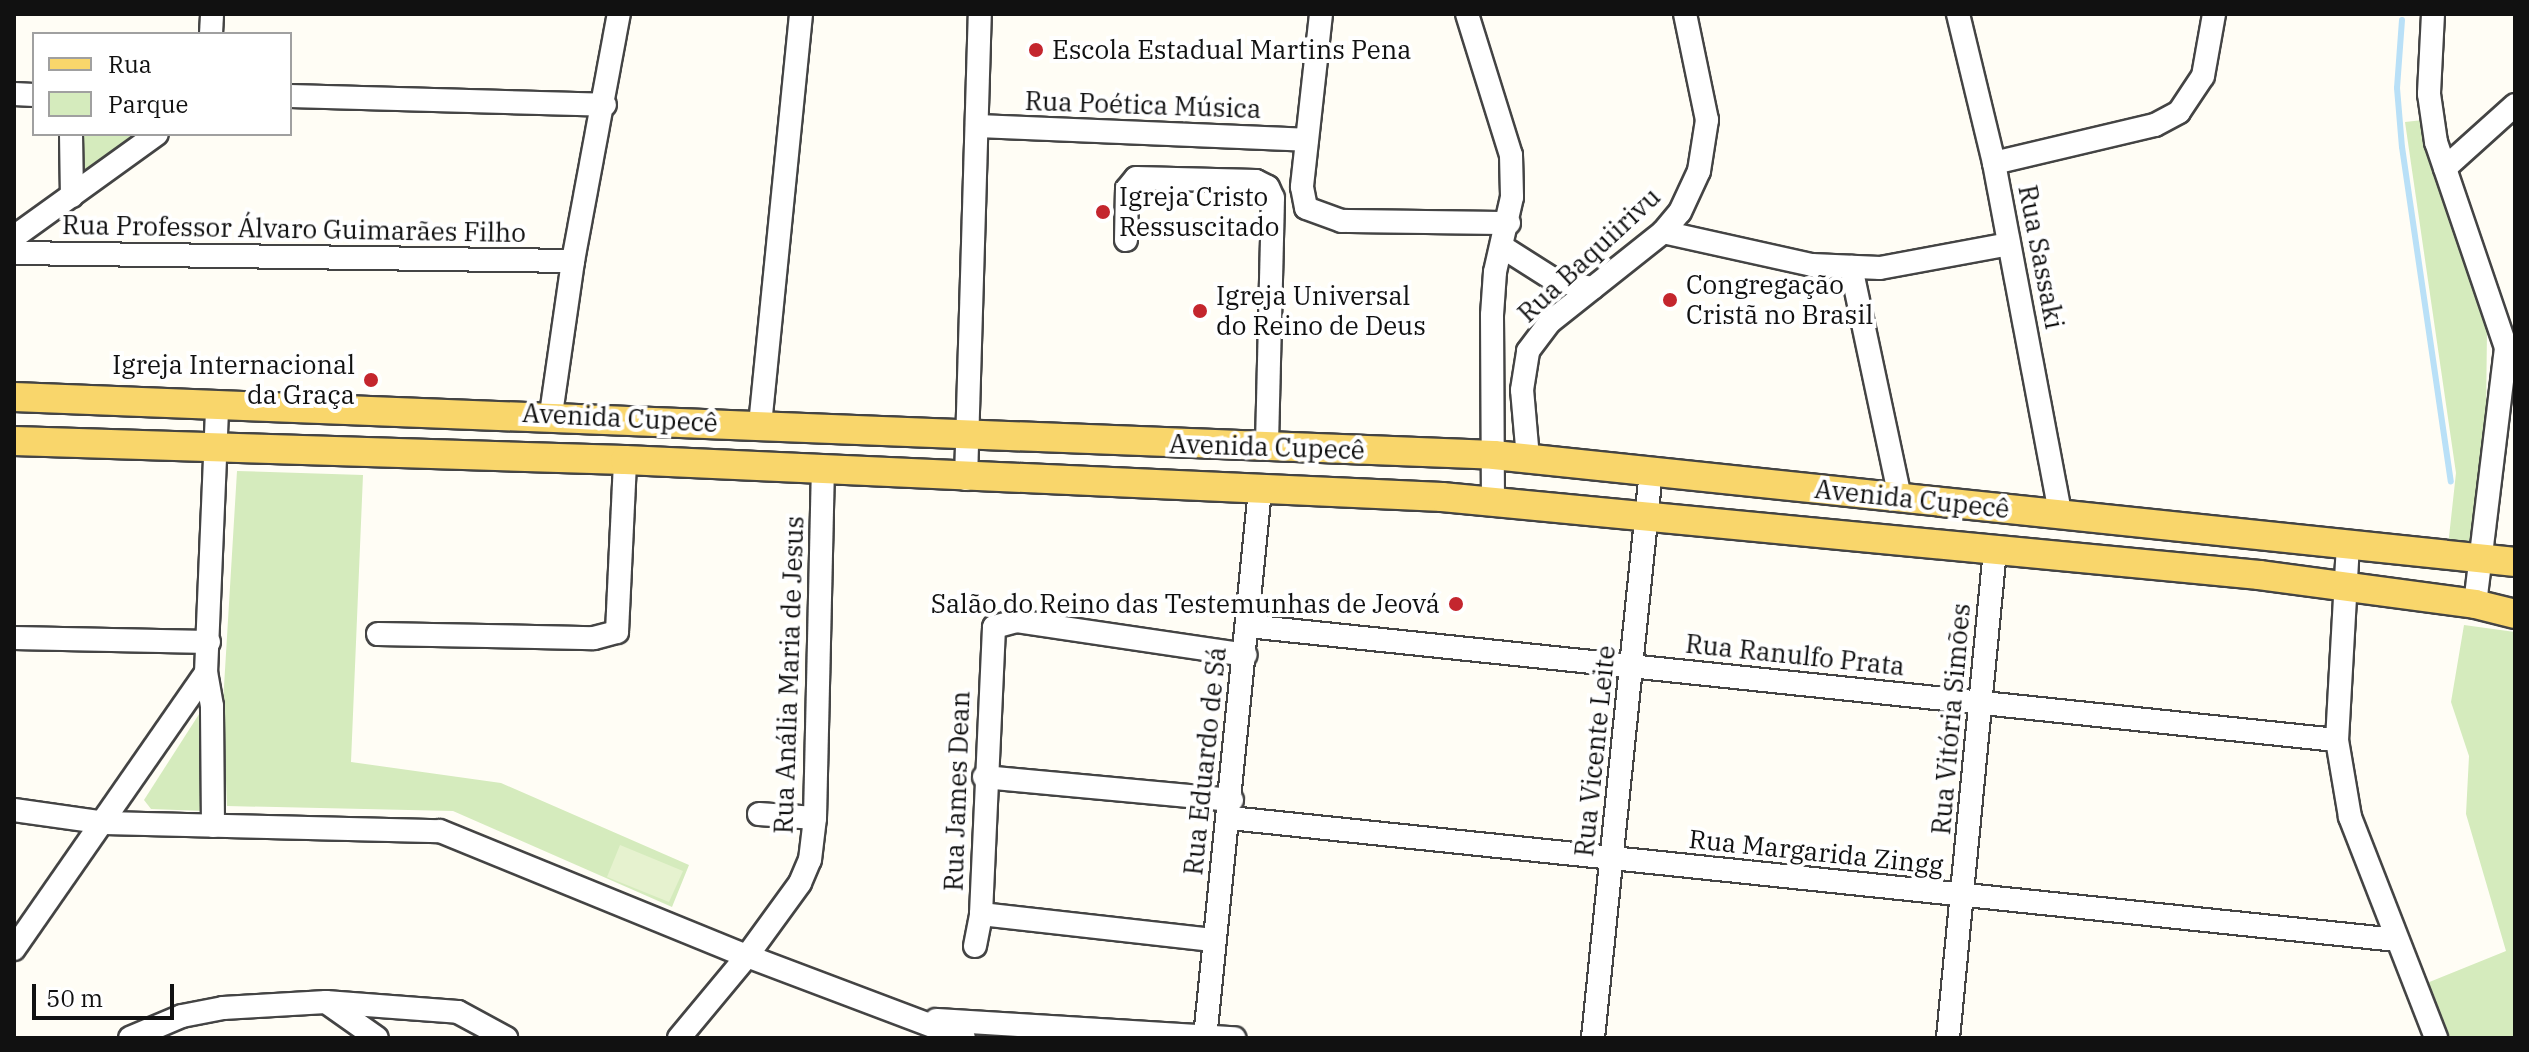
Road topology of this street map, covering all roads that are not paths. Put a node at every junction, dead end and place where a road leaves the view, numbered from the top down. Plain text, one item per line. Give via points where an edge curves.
1 (619, 14) edge
2 (801, 14) edge
3 (980, 14) edge
4 (1321, 14) edge
5 (1467, 14) edge
6 (1685, 14) edge
7 (1958, 14) edge
8 (2214, 14) edge
9 (2433, 14) edge
10 (292, 96) edge
11 (605, 105) junction
12 (2515, 105) edge
13 (977, 126) junction
14 (71, 136) edge
15 (154, 136) edge
16 (1307, 140) junction
17 (1994, 163) junction
18 (2445, 168) junction
19 (72, 196) junction
20 (1509, 223) junction
21 (1663, 232) junction
22 (14, 237) edge
23 (1126, 240) dead end
24 (2009, 244) junction
25 (1504, 248) junction
26 (14, 253) edge
27 (573, 261) junction
28 (1851, 267) junction
29 (1556, 281) junction
30 (1592, 288) junction
31 (1550, 322) junction
32 (1491, 343) junction
33 (2510, 348) edge
34 (1528, 351) junction
35 (14, 397) edge
36 (217, 405) junction
37 (551, 414) junction
38 (760, 425) junction
39 (968, 437) junction
40 (14, 441) edge
41 (1267, 447) junction
42 (213, 448) junction
43 (1494, 455) junction
44 (1528, 458) junction
45 (625, 460) junction
46 (1651, 471) junction
47 (823, 472) junction
48 (966, 479) junction
49 (1260, 490) junction
50 (1900, 498) junction
51 (1493, 501) junction
52 (2060, 512) junction
53 (1646, 519) junction
54 (2348, 544) junction
55 (1995, 548) junction
56 (2481, 558) junction
57 (2515, 562) edge
58 (2348, 588) junction
59 (2475, 604) junction
60 (2515, 614) edge
61 (1248, 626) junction
62 (378, 634) dead end
63 (14, 638) edge
64 (209, 642) junction
65 (1245, 655) junction
66 (1632, 665) junction
67 (206, 673) junction
68 (1980, 703) junction
69 (2337, 740) junction
70 (984, 777) junction
71 (1231, 809) junction
72 (14, 810) edge
73 (759, 814) dead end
74 (815, 818) junction
75 (105, 823) junction
76 (213, 826) junction
77 (1612, 860) junction
78 (1963, 896) junction
79 (981, 914) junction
80 (1213, 940) junction
81 (2396, 940) junction
82 (975, 946) dead end
83 (14, 949) edge
84 (747, 956) junction
85 (326, 1002) junction
86 (919, 1018) junction
87 (1205, 1037) edge
88 (2433, 1037) edge
89 (130, 1038) edge
90 (377, 1038) edge
91 (506, 1038) edge
92 (679, 1038) edge
93 (964, 1038) edge
94 (1234, 1038) edge
95 (1593, 1038) edge
96 (1948, 1038) edge

1 - 11 street
2 - 38 street
3 - 13 street
4 - 16 street
5 - 20 street via 1511,155
6 - 21 street, Rua Baquiirivu via 1707,120 1692,189
7 - 17 street, Rua Sassaki
8 - 17 street via 2203,76 2179,112 2155,125
9 - 18 street via 2429,94
10 - 11 street
11 - 27 street
12 - 18 street
13 - 16 street, Rua Poética Música
13 - 39 street
14 - 19 street
15 - 19 street
16 - 20 street via 1302,201 1313,214 1342,221
17 - 24 street, Rua Sassaki
18 - 33 street
19 - 22 street
20 - 25 street
21 - 28 street via 1812,265
21 - 30 street, Rua Baquiirivu
23 - 41 street via 1127,189 1136,178 1256,181 1268,187 1273,198
24 - 28 street via 1880,268
24 - 52 street, Rua Sassaki
25 - 29 street
25 - 32 street via 1495,272
26 - 27 street, Rua Professor Álvaro Guimarães Filho
27 - 37 street
28 - 50 street
29 - 30 street
29 - 31 street
30 - 31 street, Rua Baquiirivu
31 - 34 street, Rua Baquiirivu
32 - 34 street, Rua Baquiirivu via 1505,356
32 - 43 street
33 - 56 street
34 - 44 street, Rua Baquiirivu via 1522,390
35 - 36 main road, Avenida Cupecê
36 - 37 main road, Avenida Cupecê
36 - 42 street
37 - 38 main road, Avenida Cupecê
38 - 39 main road, Avenida Cupecê
39 - 41 main road, Avenida Cupecê
39 - 48 street
40 - 42 main road, Avenida Cupecê
41 - 43 main road, Avenida Cupecê
42 - 45 main road, Avenida Cupecê
42 - 64 street
43 - 44 main road, Avenida Cupecê
43 - 51 street
44 - 46 main road, Avenida Cupecê
45 - 47 main road, Avenida Cupecê
45 - 62 street via 621,622 610,636
46 - 50 main road, Avenida Cupecê
46 - 53 street, Rua Vicente Leite
47 - 48 main road, Avenida Cupecê
47 - 74 street, Rua Anália Maria de Jesus
48 - 49 main road, Avenida Cupecê
49 - 51 main road, Avenida Cupecê
49 - 61 street, Rua Eduardo de Sá
50 - 52 main road, Avenida Cupecê
51 - 53 main road, Avenida Cupecê
52 - 54 main road, Avenida Cupecê
53 - 55 main road, Avenida Cupecê
53 - 66 street, Rua Vicente Leite
54 - 56 main road, Avenida Cupecê
54 - 58 street
55 - 58 main road, Avenida Cupecê
55 - 68 street, Rua Vitória Simões
56 - 57 main road, Avenida Cupecê
56 - 59 street
58 - 59 main road, Avenida Cupecê
58 - 69 street
59 - 60 main road, Avenida Cupecê
61 - 65 street, Rua Eduardo de Sá
61 - 66 street, Rua Ranulfo Prata
63 - 64 street
64 - 67 street
65 - 70 street, Rua James Dean via 1016,621 997,625 990,638
65 - 71 street, Rua Eduardo de Sá
66 - 68 street, Rua Ranulfo Prata
66 - 77 street, Rua Vicente Leite
67 - 75 street
67 - 76 street via 212,706
68 - 69 street, Rua Ranulfo Prata
68 - 78 street, Rua Vitória Simões
69 - 81 street via 2350,817
70 - 71 street, Rua Margarida Zingg
70 - 79 street, Rua James Dean
71 - 77 street, Rua Margarida Zingg
71 - 80 street, Rua Eduardo de Sá
72 - 75 street
73 - 74 street
74 - 84 street, Rua Anália Maria de Jesus via 800,883
75 - 76 street
75 - 83 street
76 - 84 street via 440,831
77 - 78 street, Rua Margarida Zingg
77 - 95 street, Rua Vicente Leite
78 - 81 street, Rua Margarida Zingg
78 - 96 street, Rua Vitória Simões
79 - 80 street
79 - 82 street, Rua James Dean
80 - 87 street, Rua Eduardo de Sá
81 - 88 street
84 - 86 street
84 - 92 street, Rua Anália Maria de Jesus
85 - 89 street via 223,1008 182,1016
85 - 90 street
85 - 91 street via 458,1012
86 - 87 street
86 - 93 street
87 - 94 street

